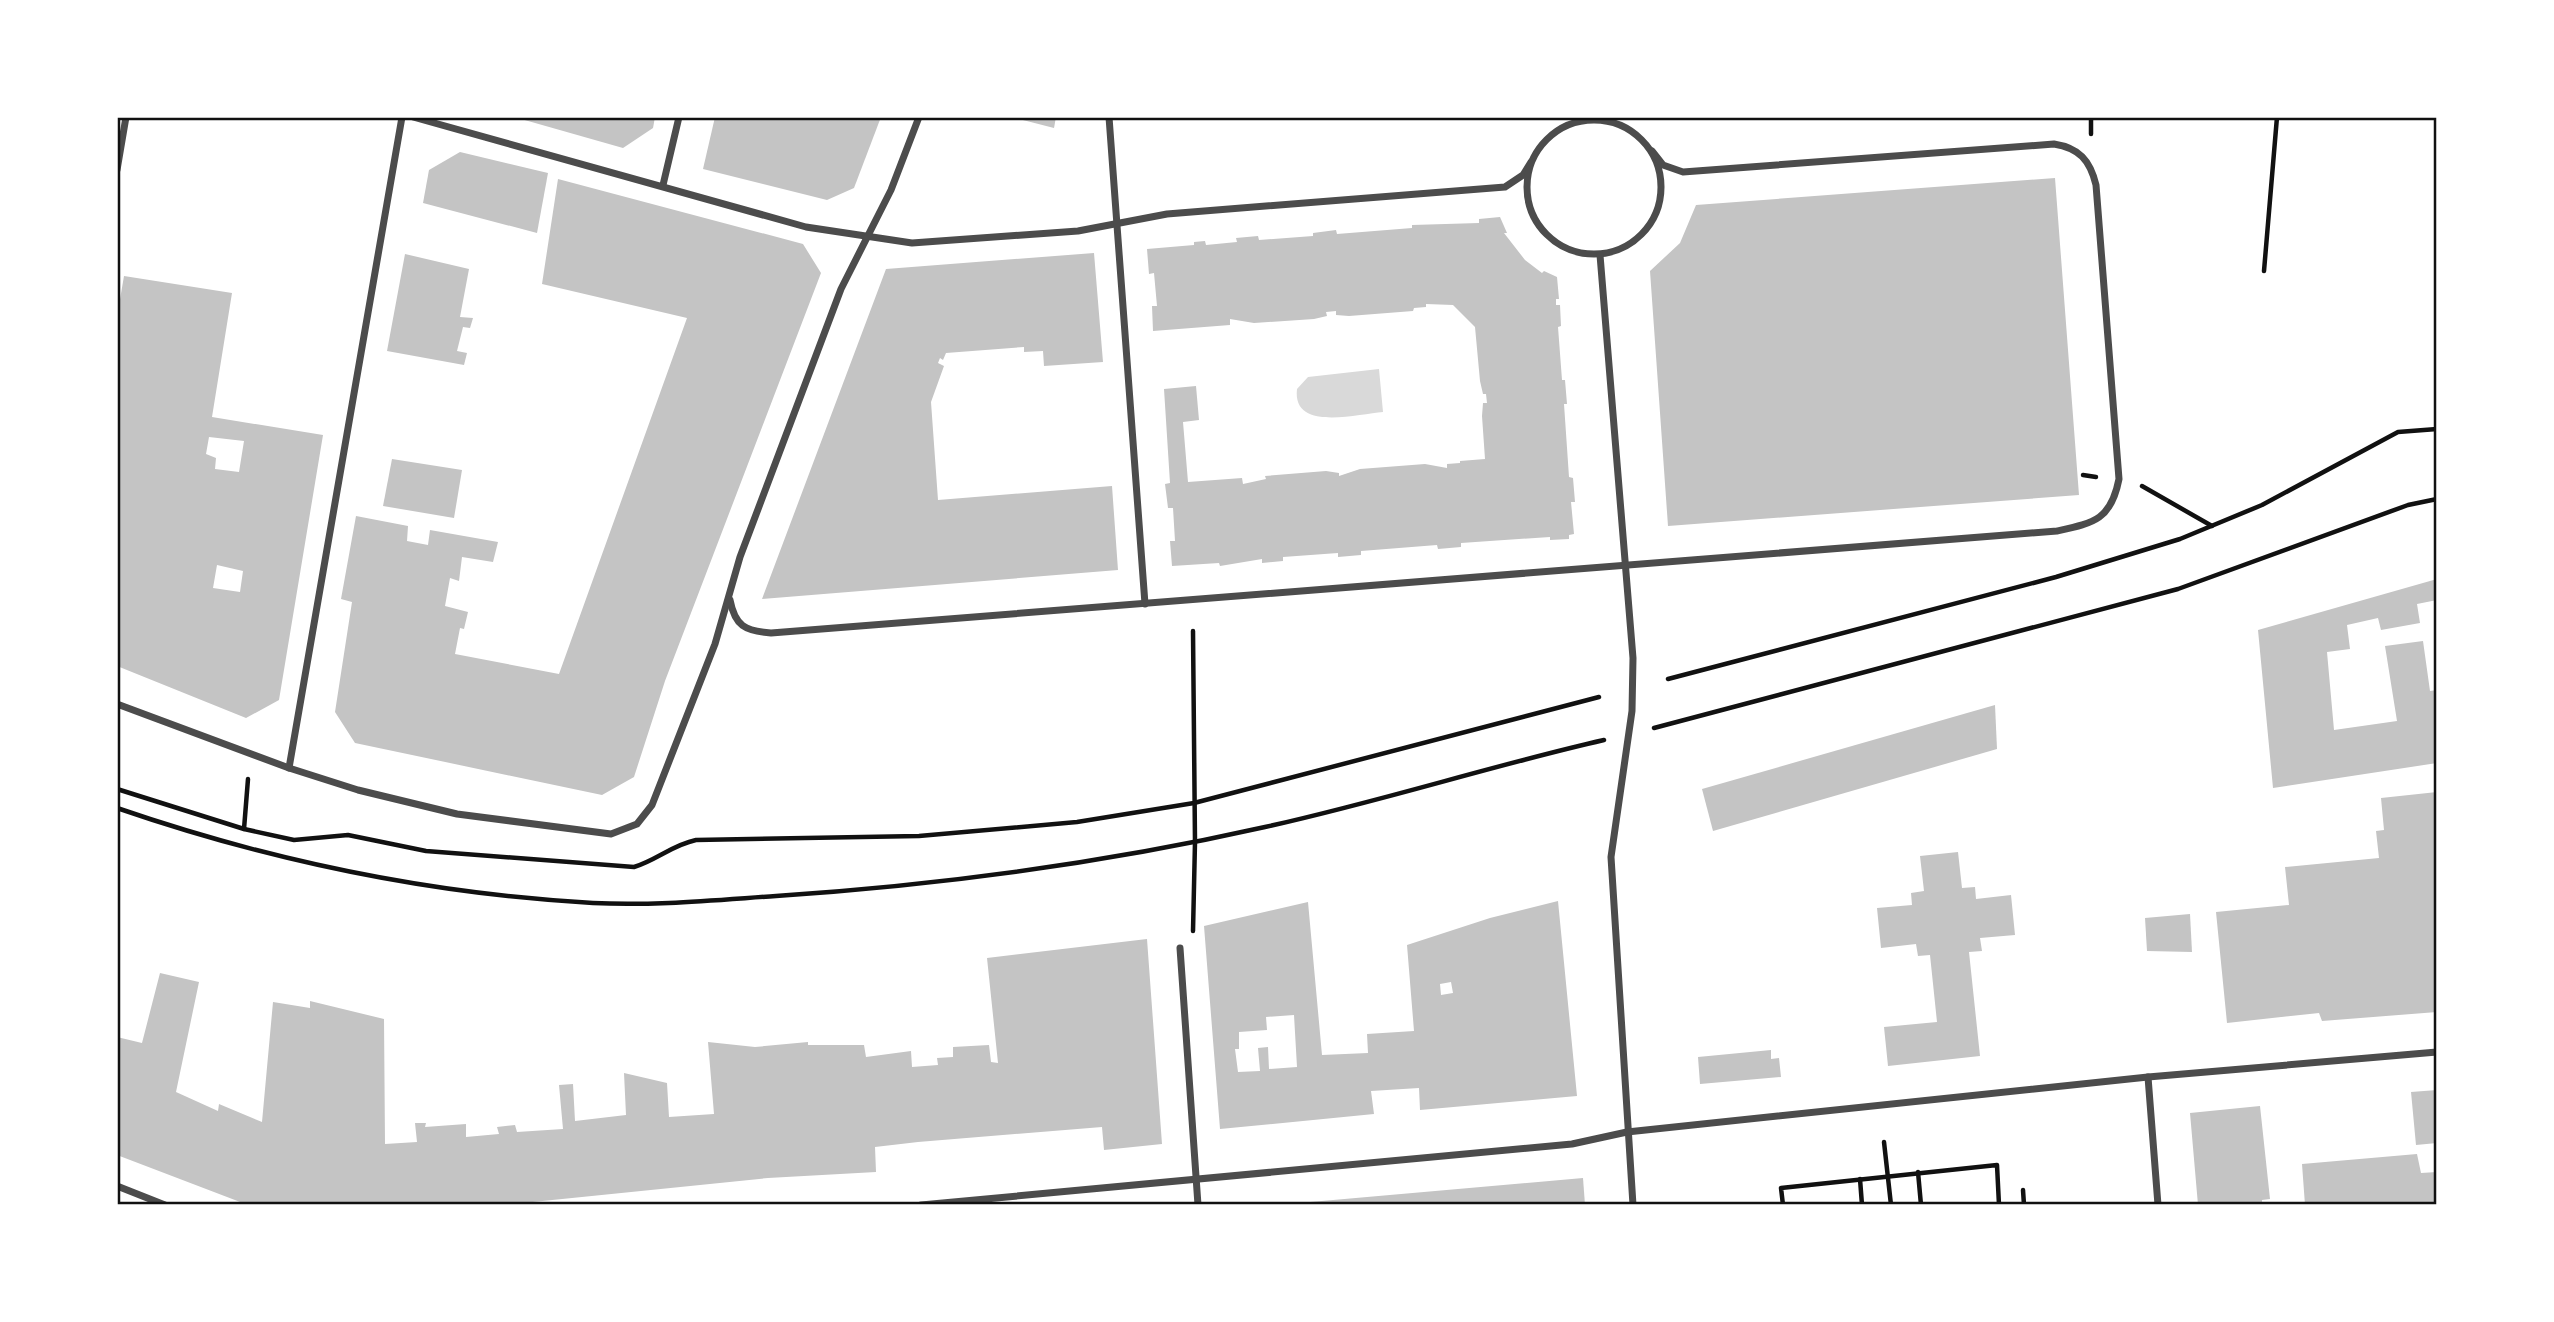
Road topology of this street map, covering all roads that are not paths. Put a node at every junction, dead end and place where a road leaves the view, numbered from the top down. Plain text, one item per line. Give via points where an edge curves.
1 (126, 117) edge
2 (402, 117) edge
3 (413, 117) edge
4 (678, 117) edge
5 (919, 117) edge
6 (1109, 117) edge
7 (1588, 118) edge
8 (1652, 151) junction
9 (1531, 162) junction
10 (117, 170) edge
11 (663, 185) junction
12 (1115, 223) junction
13 (866, 238) junction
14 (1600, 255) junction
15 (1625, 568) junction
16 (730, 600) junction
17 (1145, 604) junction
18 (117, 704) edge
19 (289, 768) junction
20 (1180, 948) road end
21 (2437, 1052) edge
22 (2148, 1077) junction
23 (1627, 1132) junction
24 (1196, 1179) junction
25 (117, 1186) edge
26 (162, 1204) edge
27 (921, 1205) edge
28 (1198, 1205) edge
29 (1633, 1205) edge
30 (2158, 1205) edge

1 - 10 street
2 - 19 street
3 - 11 street
4 - 11 street
5 - 13 street via 891,190
6 - 12 street
7 - 8 street via 1625,126
7 - 9 street via 1553,132
8 - 14 street via 1662,187 1651,224 1630,243
8 - 15 street via 1663,165 1683,172 2054,144 2069,146 2082,155 2092,166 2096,185 2119,479 2110,507 2100,518 2057,531
9 - 12 street via 1523,175 1505,187 1167,214
9 - 14 street via 1527,199 1539,226 1561,245
11 - 13 street via 806,227
12 - 13 street via 912,243
12 - 17 street
13 - 16 street via 841,289 740,557
14 - 15 street
15 - 17 street
15 - 23 street via 1633,658 1630,734 1611,857
16 - 17 street via 740,627 771,632
16 - 19 street via 652,805 636,824 611,834 457,814
18 - 19 street
20 - 24 street
21 - 22 street
22 - 23 street
22 - 30 street
23 - 24 street via 1572,1144
23 - 29 street
24 - 27 street
24 - 28 street
25 - 26 street

